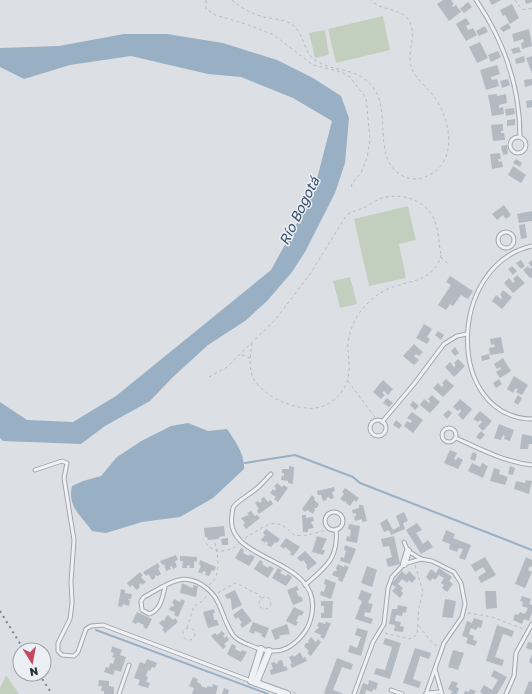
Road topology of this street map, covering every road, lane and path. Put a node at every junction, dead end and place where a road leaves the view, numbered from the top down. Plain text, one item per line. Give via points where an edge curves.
1 (206, 0) edge
2 (232, 0) edge
3 (371, 0) edge
4 (476, 0) edge
5 (515, 0) edge
6 (532, 8) edge
7 (520, 137) junction
8 (351, 190) dead end
9 (509, 246) junction
10 (532, 246) edge
11 (512, 253) junction
12 (441, 254) junction
13 (449, 264) dead end
14 (467, 334) junction
15 (252, 343) junction
16 (240, 354) junction
17 (250, 359) junction
18 (209, 377) dead end
19 (348, 381) junction
20 (532, 419) edge
21 (377, 420) junction
22 (382, 422) junction
23 (456, 438) junction
24 (532, 465) edge
25 (35, 470) dead end
26 (271, 474) dead end
27 (331, 530) junction
28 (336, 530) junction
29 (240, 541) junction
30 (404, 542) dead end
31 (206, 543) dead end
32 (215, 543) dead end
33 (217, 551) junction
34 (408, 551) junction
35 (421, 559) junction
36 (414, 560) junction
37 (404, 564) junction
38 (305, 585) junction
39 (206, 586) junction
40 (165, 587) junction
41 (211, 591) junction
42 (215, 596) junction
43 (261, 599) junction
44 (463, 612) junction
45 (532, 624) edge
46 (419, 625) junction
47 (187, 628) junction
48 (379, 631) junction
49 (529, 632) junction
50 (442, 648) junction
51 (261, 649) junction
52 (269, 651) junction
53 (129, 665) dead end
54 (435, 669) junction
55 (254, 682) junction
56 (391, 690) dead end
57 (426, 693) edge
58 (442, 693) edge
59 (119, 694) edge
60 (287, 694) edge
61 (354, 694) edge
62 (402, 694) edge
63 (506, 694) edge

1 - 8 path via 206,9 215,15 274,35 313,65 350,77 366,98 370,140 367,158 361,173 352,183
2 - 3 path via 253,13 289,22 301,33 307,50 315,60 351,71 366,80 378,96 382,111 385,152 390,163 401,175 411,179 428,176 443,163 449,149 449,135 443,111 411,68 412,32 408,19 401,13 376,6
4 - 7 lane via 511,68 518,102
5 - 6 path via 522,9 527,11
7 - 7 lane via 511,143 513,150 517,152 524,150 526,145 525,140
9 - 9 lane via 513,240 512,235 508,232 503,233 498,238 499,243 504,247
9 - 11 lane
10 - 11 lane
11 - 14 lane via 496,266 479,287 469,316
12 - 13 path via 443,260
12 - 15 path via 434,219 427,209 416,200 403,197 378,199 346,216 289,303
12 - 19 path via 438,265 427,276 384,291 363,308 350,333
14 - 20 lane via 472,370 476,383 484,394 502,410 514,416
14 - 22 lane via 456,336 444,344
15 - 16 path
15 - 17 path
16 - 17 path
16 - 18 path via 222,371
17 - 19 path via 251,372 257,384 276,399 292,406 310,408 325,405 339,396
19 - 21 path
21 - 22 lane
21 - 22 lane via 370,426 376,435 381,435 385,431
23 - 23 lane via 454,428 446,428 443,431 442,438 445,441
23 - 24 lane via 496,456
25 - 55 lane via 62,461 67,463 64,478 74,540 70,619 58,643 58,651 62,655 74,656 78,652 86,629 102,625
26 - 29 lane via 234,506 232,524 234,533
27 - 28 lane
27 - 28 lane via 325,524 324,518 335,511 343,519 341,527
27 - 29 path via 294,536 284,525 277,523 266,525
28 - 38 lane via 337,541 331,561
29 - 33 path via 228,551
29 - 38 lane via 260,555 288,568
30 - 34 lane
31 - 33 path
32 - 33 path
33 - 39 path via 217,574 211,584
34 - 35 lane
34 - 37 street
35 - 36 lane
35 - 44 lane via 432,560 454,572 461,583 465,604
36 - 37 lane
36 - 46 path via 423,592 419,607
37 - 48 lane via 392,577 388,588 384,624
38 - 52 lane via 314,609 309,626 298,640 286,648
39 - 40 lane via 190,579 181,579
39 - 41 lane
40 - 40 lane via 144,597 141,601 142,610 149,614 155,612 160,606
41 - 42 lane
41 - 47 path via 194,606
42 - 43 path via 235,583 259,594
42 - 51 lane via 234,636 245,644
43 - 43 path via 259,606 263,609 268,608 270,600
44 - 49 path via 510,622
44 - 50 lane
45 - 49 lane
46 - 48 path via 417,635 409,639
46 - 50 path via 433,644
47 - 47 path via 182,635 184,638 193,639 195,634 192,629
48 - 61 lane
49 - 63 lane via 516,652 514,676
50 - 54 lane
51 - 52 lane
51 - 55 street
52 - 55 street
53 - 59 lane
54 - 57 lane
54 - 58 lane
55 - 60 street
56 - 62 lane
57 - 58 lane

